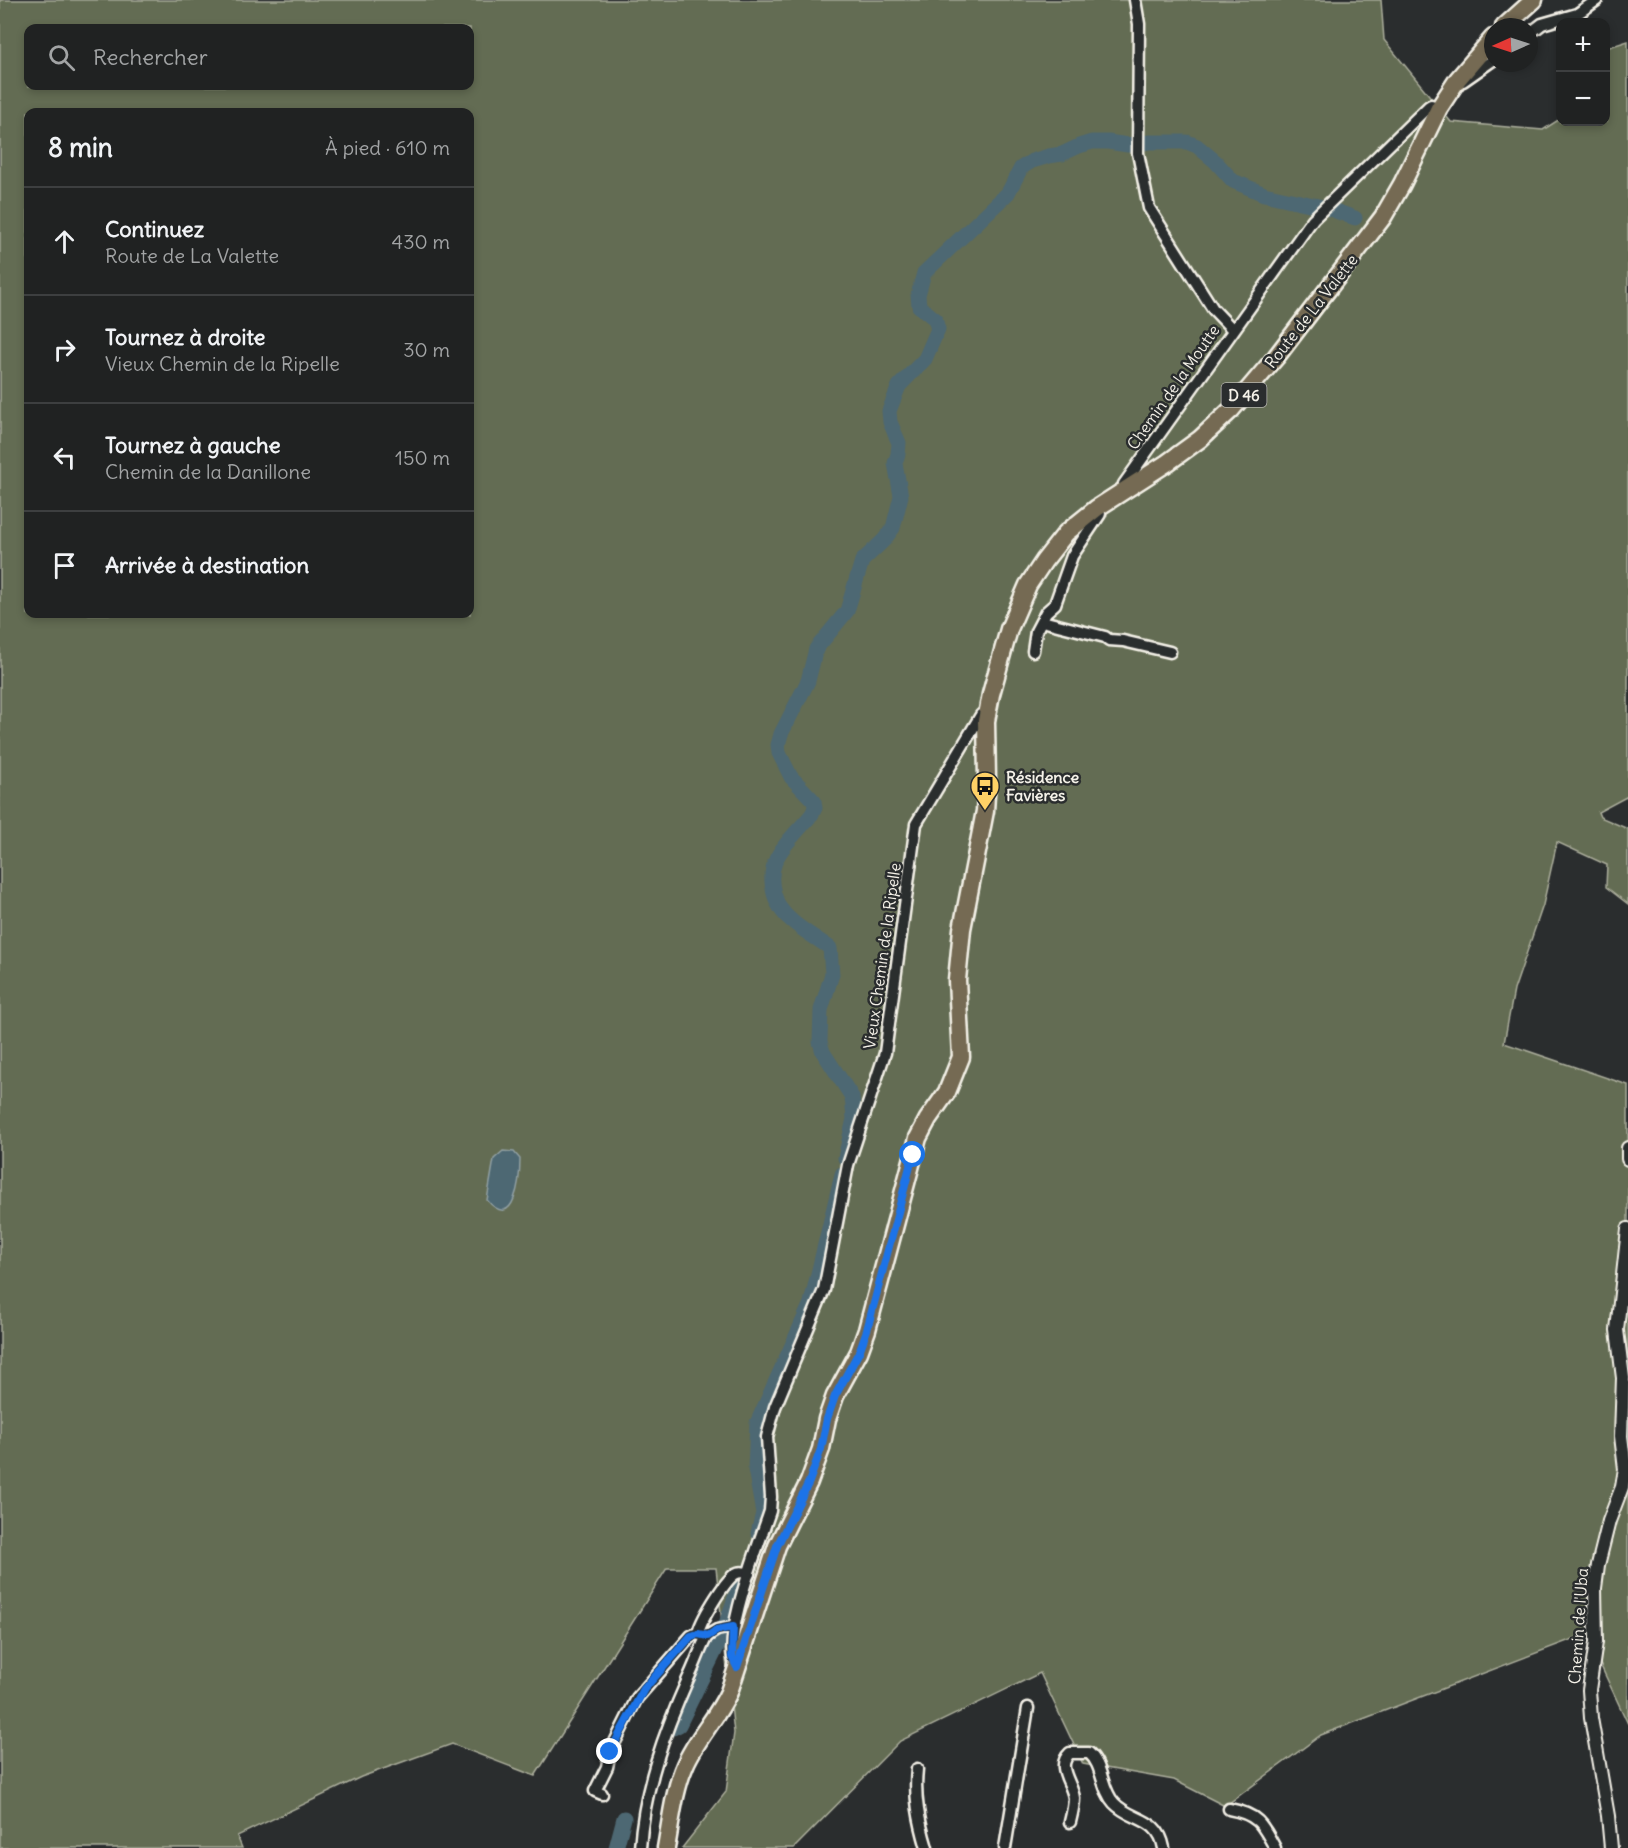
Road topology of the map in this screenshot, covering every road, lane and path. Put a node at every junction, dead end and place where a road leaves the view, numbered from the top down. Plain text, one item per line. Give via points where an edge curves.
1 (1135, 0) edge
2 (1534, 0) edge
3 (1596, 0) edge
4 (1514, 18) edge
5 (1538, 27) edge
6 (1484, 48) edge
7 (1484, 67) edge
8 (1458, 78) junction
9 (1443, 101) junction
10 (1233, 330) junction
11 (1126, 489) junction
12 (1097, 508) junction
13 (1042, 621) junction
14 (1033, 651) dead end
15 (1170, 652) dead end
16 (991, 711) junction
17 (1628, 1148) edge
18 (1628, 1159) edge
19 (1628, 1229) edge
20 (745, 1573) junction
21 (727, 1628) junction
22 (703, 1635) junction
23 (737, 1667) junction
24 (1028, 1708) dead end
25 (917, 1768) dead end
26 (602, 1794) dead end
27 (1229, 1809) dead end
28 (1070, 1822) dead end
29 (640, 1848) edge
30 (666, 1848) edge
31 (927, 1848) edge
32 (1005, 1848) edge
33 (1164, 1848) edge
34 (1275, 1848) edge
35 (1611, 1848) edge

1 - 10 street, Chemin de la Moutte via 1139,24 1138,149 1149,208 1213,309
2 - 4 main road
3 - 5 street via 1577,14
6 - 8 main road, D 46
7 - 8 street via 1465,81
8 - 9 main road, D 46
9 - 10 street via 1428,107 1313,219
9 - 11 main road, Route de La Valette / D 46 via 1383,217 1276,357 1231,410 1200,439
10 - 11 street, Chemin de la Moutte via 1124,484
11 - 12 main road, Route de La Valette / D 46
12 - 13 street via 1100,514 1072,556 1055,604
12 - 16 main road, Route de La Valette / D 46 via 1066,533 1019,603 1002,655
13 - 14 street
13 - 15 street
16 - 20 street, Vieux Chemin de la Ripelle via 981,715 916,824 885,1053 848,1165 824,1290 769,1429 770,1511
16 - 23 main road, Route de La Valette / D 46 via 986,733 982,835 962,929 957,980 961,1057 947,1092 918,1138 867,1330 835,1396 809,1482 777,1546
17 - 18 street
19 - 35 street, Chemin de l'Uba via 1617,1330 1623,1383 1624,1475 1598,1565 1596,1642 1589,1690
20 - 21 street, Vieux Chemin de la Ripelle
20 - 22 street, Vieux Chemin de la Ripelle via 734,1576 706,1613 699,1626
21 - 22 street
21 - 23 street, Vieux Chemin de la Ripelle
22 - 26 street via 689,1638 637,1698 595,1791
22 - 29 street, Vieux Chemin de la Ripelle via 656,1759
23 - 30 main road, Route de La Valette / D 46 via 723,1705 685,1765
24 - 32 street
25 - 31 street via 915,1797
27 - 34 street via 1252,1815
28 - 33 street via 1074,1798 1064,1762 1070,1753 1089,1753 1114,1803 1153,1826

